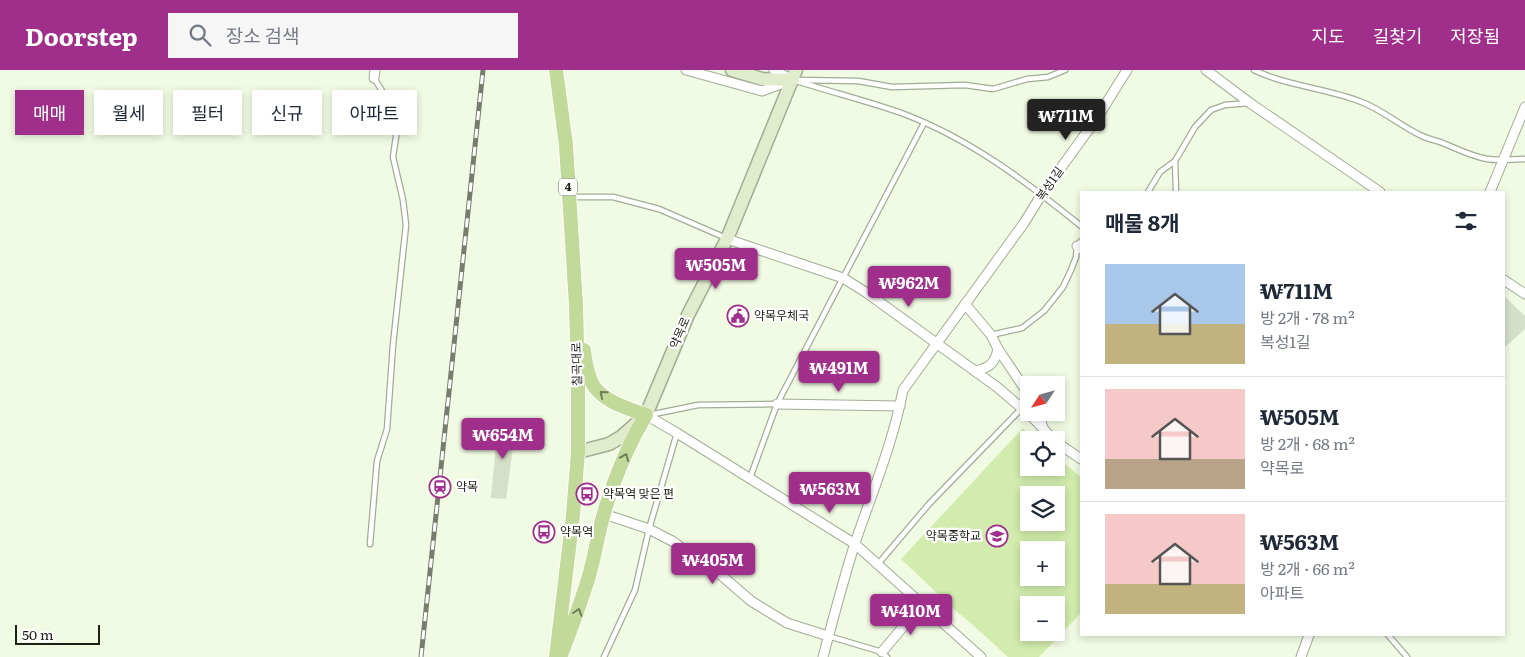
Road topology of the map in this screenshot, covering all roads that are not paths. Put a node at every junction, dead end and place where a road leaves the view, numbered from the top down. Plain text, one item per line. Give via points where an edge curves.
1 (556, 70) edge
2 (686, 70) edge
3 (732, 70) edge
4 (774, 70) edge
5 (1065, 70) edge
6 (1127, 70) edge
7 (1206, 70) edge
8 (1254, 70) edge
9 (374, 74) edge
10 (794, 75) edge
11 (1250, 103) junction
12 (1525, 107) edge
13 (924, 123) junction
14 (1504, 159) junction
15 (1525, 159) edge
16 (1175, 161) junction
17 (1149, 191) edge
18 (1176, 191) edge
19 (1379, 191) edge
20 (1490, 191) edge
21 (1042, 194) junction
22 (569, 197) junction
23 (1080, 225) edge
24 (727, 239) junction
25 (1080, 245) edge
26 (843, 278) junction
27 (1505, 281) edge
28 (1525, 294) edge
29 (965, 304) junction
30 (576, 305) junction
31 (991, 335) junction
32 (937, 343) junction
33 (998, 349) junction
34 (975, 371) junction
35 (1020, 382) edge
36 (777, 404) junction
37 (900, 406) junction
38 (1020, 408) edge
39 (1020, 410) edge
40 (646, 415) junction
41 (1036, 421) edge
42 (1041, 421) edge
43 (1044, 430) joint
44 (677, 433) junction
45 (1065, 448) edge
46 (578, 452) junction
47 (1080, 458) edge
48 (750, 478) junction
49 (604, 514) junction
50 (649, 529) junction
51 (370, 544) dead end
52 (855, 544) junction
53 (878, 565) junction
54 (922, 604) junction
55 (828, 636) junction
56 (1309, 636) edge
57 (1389, 636) edge
58 (885, 655) edge
59 (556, 657) edge
60 (560, 657) edge
61 (604, 657) edge
62 (823, 657) edge
63 (981, 657) edge
64 (1301, 657) edge
65 (1407, 657) edge

1 - 22 main road, 칠곡대로 / 4
2 - 10 street via 762,91
3 - 10 street via 762,79
4 - 10 street
5 - 10 lane via 993,89 965,85 892,87
6 - 21 street, 복성1길
7 - 11 street
8 - 14 lane via 1287,83 1362,102 1423,137 1462,152
9 - 51 lane via 392,107 397,130 393,157 406,225 387,429 377,461
10 - 13 lane
10 - 24 street, 약목로
11 - 16 lane via 1211,110 1194,127
11 - 19 street
12 - 14 street
13 - 21 lane via 987,155
13 - 26 lane
14 - 15 lane
14 - 20 street
16 - 17 lane via 1160,172
16 - 18 lane
21 - 23 lane
21 - 29 street, 복성1길
22 - 24 lane via 613,197 659,209
22 - 30 main road, 칠곡대로 / 4
24 - 26 street
24 - 40 street, 약목로 via 688,315
25 - 31 lane via 1063,287 1044,311 1022,328
26 - 32 street
26 - 36 lane
27 - 28 street
29 - 31 street
29 - 32 street, 복성1길
40 -> 30 main road via 600,394 592,382
30 - 46 main road, 칠곡대로 / 4
31 - 33 street
32 - 34 street
32 - 37 street, 복성1길 via 902,390
33 - 34 street via 995,360 988,367
33 - 35 street
34 - 38 street
36 - 37 street
36 - 40 lane via 698,405
36 - 48 lane
37 - 52 street, 복성1길
39 - 53 lane via 929,504
40 - 44 street
40 - 46 street, 약목로 via 609,444
49 -> 40 main road via 634,436
41 - 43 street
42 - 43 street
44 - 48 street
44 - 50 lane
45 - 47 street
46 - 59 main road, 칠곡대로 / 4
48 - 52 street
49 - 50 street
60 -> 49 main road via 590,575
50 - 55 street via 674,542 758,606 787,623
50 - 61 lane via 635,590
52 - 53 street
52 - 55 street, 복성1길
53 - 54 street
54 - 58 street
54 - 63 street
55 - 58 lane
55 - 62 street, 복성1길
56 - 64 street
57 - 65 lane

